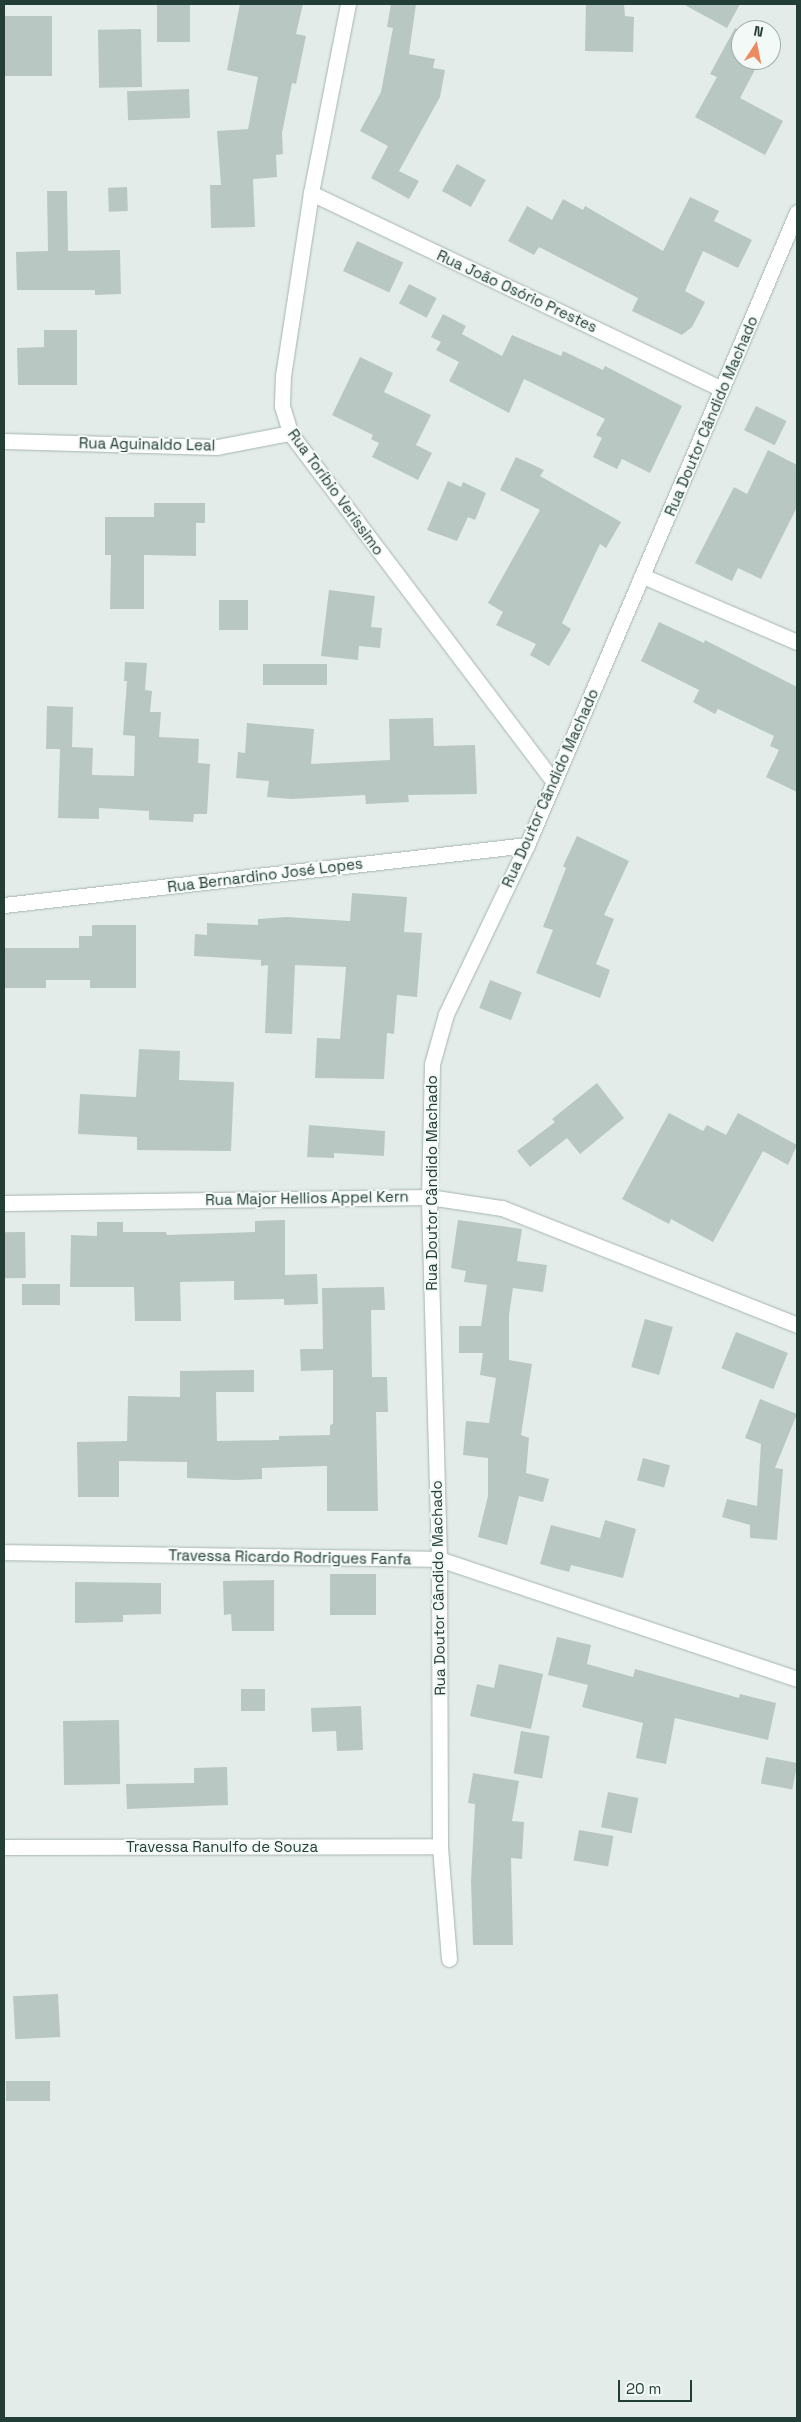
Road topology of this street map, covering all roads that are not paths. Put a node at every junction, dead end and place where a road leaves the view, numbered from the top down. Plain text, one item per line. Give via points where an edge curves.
1 (348, 4) edge
2 (311, 193) junction
3 (797, 212) edge
4 (722, 389) junction
5 (290, 433) junction
6 (4, 441) edge
7 (643, 576) junction
8 (797, 642) edge
9 (553, 781) junction
10 (527, 845) junction
11 (4, 905) edge
12 (430, 1196) junction
13 (4, 1203) edge
14 (797, 1324) edge
15 (4, 1552) edge
16 (439, 1559) junction
17 (797, 1679) edge
18 (440, 1846) junction
19 (4, 1847) edge
20 (449, 1959) dead end

1 - 2 street, Rua Toríbio Veríssimo
2 - 4 street, Rua João Osório Prestes
2 - 5 street, Rua Toríbio Veríssimo via 283,375 282,406
3 - 4 street, Rua Doutor Cândido Machado
4 - 7 street, Rua Doutor Cândido Machado
5 - 6 street, Rua Aguinaldo Leal via 216,447
5 - 9 street, Rua Toríbio Veríssimo
7 - 8 street
7 - 9 street, Rua Doutor Cândido Machado
9 - 10 street, Rua Doutor Cândido Machado
10 - 11 street, Rua Bernardino José Lopes
10 - 12 street, Rua Doutor Cândido Machado via 446,1014 432,1064
12 - 13 street, Rua Major Hellios Appel Kern
12 - 14 street, Rua Major Hellios Appel Kern via 502,1208
12 - 16 street, Rua Doutor Cândido Machado
15 - 16 street, Travessa Ricardo Rodrigues Fanfa
16 - 17 street, Travessa Ricardo Rodrigues Fanfa
16 - 18 street, Rua Doutor Cândido Machado
18 - 19 street, Travessa Ranulfo de Souza
18 - 20 street, Rua Doutor Cândido Machado

